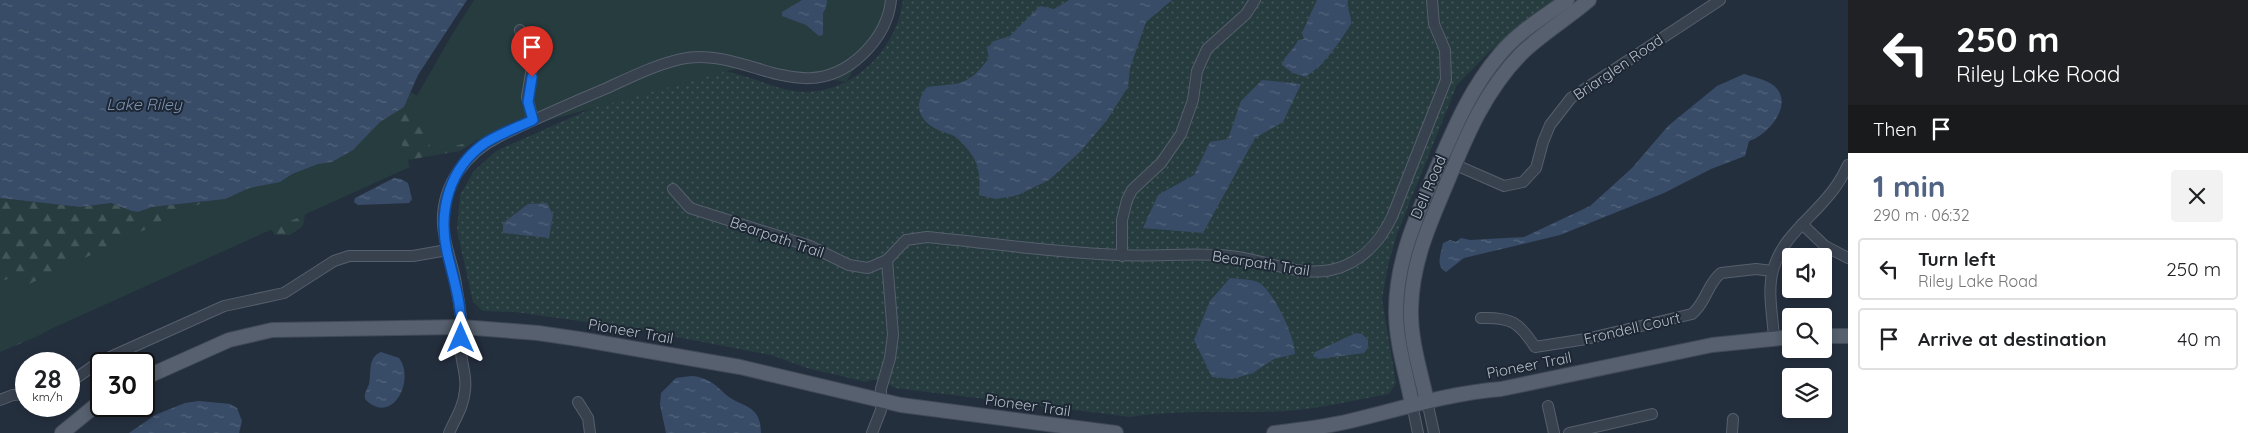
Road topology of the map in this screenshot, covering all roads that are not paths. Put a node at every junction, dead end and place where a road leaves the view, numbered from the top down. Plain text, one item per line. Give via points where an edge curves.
1 (891, 0) edge
2 (1255, 0) edge
3 (1432, 0) edge
4 (1567, 0) edge
5 (1589, 0) edge
6 (1720, 0) edge
7 (520, 30) dead end
8 (533, 120) junction
9 (1441, 159) junction
10 (1455, 165) junction
11 (1848, 165) edge
12 (673, 189) dead end
13 (1802, 224) junction
14 (447, 250) junction
15 (1122, 256) junction
16 (1848, 258) edge
17 (887, 260) junction
18 (1772, 271) junction
19 (1481, 318) dead end
20 (462, 327) junction
21 (1832, 336) edge
22 (1848, 336) edge
23 (1774, 338) junction
24 (1782, 338) edge
25 (155, 373) edge
26 (80, 375) edge
27 (15, 395) edge
28 (0, 400) edge
29 (881, 401) junction
30 (1427, 401) junction
31 (578, 402) dead end
32 (1412, 404) junction
33 (1548, 406) dead end
34 (90, 410) edge
35 (1652, 414) dead end
36 (1733, 419) dead end
37 (62, 433) edge
38 (449, 433) edge
39 (590, 433) edge
40 (872, 433) edge
41 (1116, 433) edge
42 (1274, 433) edge
43 (1418, 433) edge
44 (1434, 433) edge
45 (1554, 433) edge
46 (1569, 433) edge
47 (1732, 433) edge

1 - 8 street via 886,20 868,49 857,60 826,76 792,78 719,59 684,58 651,68
2 - 15 street via 1246,14 1207,49 1181,134 1161,163 1132,190 1122,220
3 - 15 street, Bearpath Trail via 1434,24 1445,50 1446,80 1392,218 1385,232 1362,256 1333,270 1317,272 1232,256
4 - 9 main road, Dell Road via 1520,34 1491,66 1465,104
5 - 10 main road, Dell Road via 1522,53 1499,79 1480,108
6 - 10 street, Briarglen Road via 1571,98 1550,125 1536,168 1523,182 1504,186
7 - 8 street via 532,67 528,102
8 - 14 street via 486,143 463,164 445,202 443,224
9 - 10 street, Briarglen Road
9 - 32 main road, Dell Road via 1406,244 1398,277 1396,324
10 - 30 main road, Dell Road via 1416,260 1411,317
11 - 13 street via 1834,190
12 - 17 street, Bearpath Trail via 690,208 810,246 849,265 868,268
13 - 16 street via 1825,246
13 - 18 street via 1784,247
14 - 20 street
14 - 26 street via 413,256 349,256 334,261 284,293 224,306 99,362
15 - 17 street, Bearpath Trail via 927,237 906,240
17 - 29 street via 893,335 882,381
18 - 19 street, Frondell Court via 1756,269 1721,273 1692,314 1562,343 1535,346 1513,321
18 - 23 street via 1770,304
20 - 25 main road, Pioneer Trail via 272,330 229,340
20 - 29 main road, Pioneer Trail via 549,334 710,361
20 - 38 street via 460,350 466,388
21 - 22 main road
23 - 24 main road, Pioneer Trail
23 - 30 main road, Pioneer Trail via 1712,345
27 - 28 street
29 - 40 street
29 - 41 main road, Pioneer Trail
30 - 32 main road, Pioneer Trail
30 - 44 street, Dell Road
31 - 39 street via 588,418
32 - 42 main road, Pioneer Trail via 1341,423
32 - 43 street, Dell Road
33 - 45 street
34 - 37 main road
35 - 46 street
36 - 47 street

